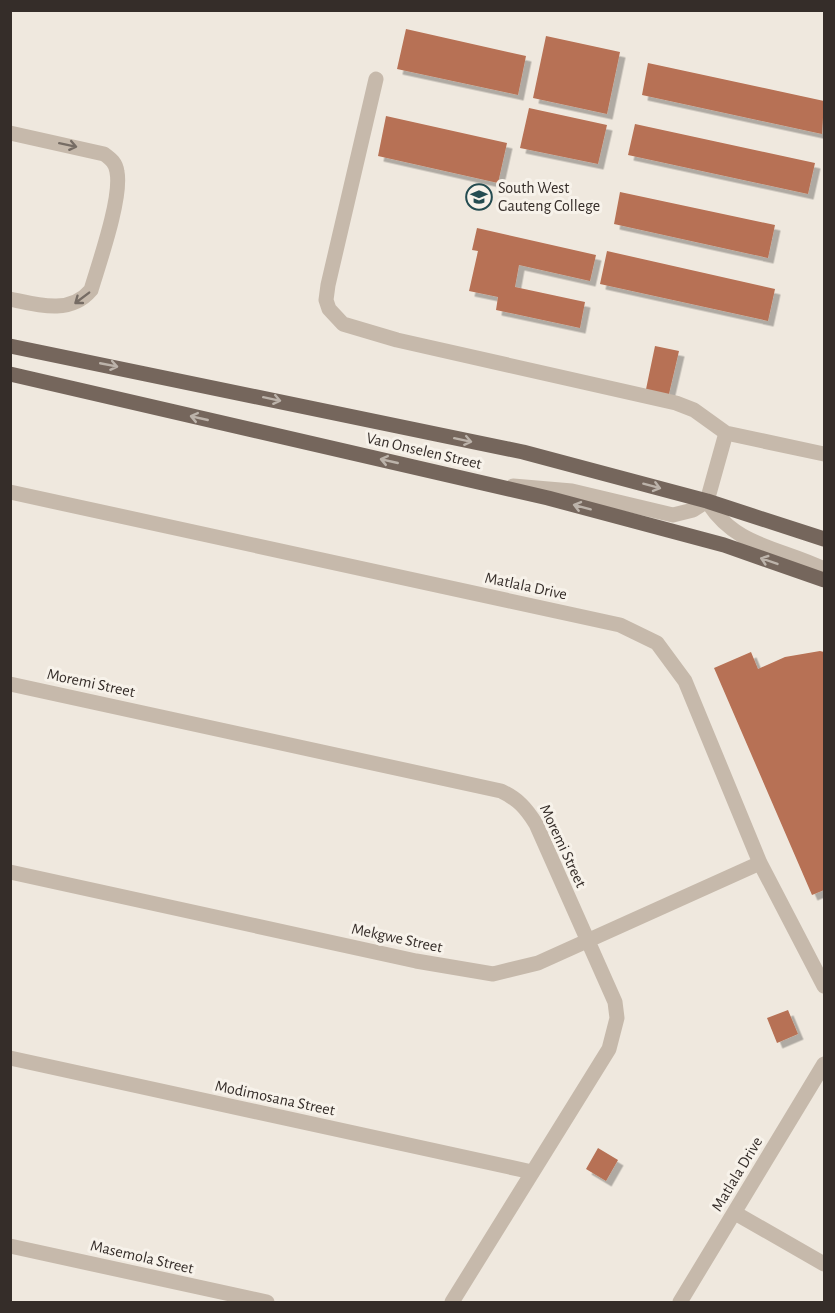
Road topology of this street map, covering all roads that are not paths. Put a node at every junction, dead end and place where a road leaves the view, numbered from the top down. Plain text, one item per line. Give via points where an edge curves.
1 (376, 79) dead end
2 (10, 133) edge
3 (10, 299) edge
4 (10, 346) edge
5 (10, 374) edge
6 (726, 433) junction
7 (825, 454) edge
8 (487, 484) junction
9 (10, 492) edge
10 (707, 501) junction
11 (825, 539) edge
12 (825, 569) edge
13 (825, 580) edge
14 (10, 684) edge
15 (760, 863) junction
16 (10, 872) edge
17 (586, 942) junction
18 (825, 986) edge
19 (10, 1058) edge
20 (825, 1065) edge
21 (532, 1172) junction
22 (735, 1213) junction
23 (10, 1246) edge
24 (825, 1264) edge
25 (267, 1302) edge
26 (452, 1302) edge
27 (680, 1302) edge

1 - 6 street via 328,285 326,300 334,317 343,324 397,340 676,404 703,416
2 -> 3 street via 104,154 113,160 118,189 91,290 84,298 59,307
4 -> 10 main road, Van Onselen Street via 523,452
8 -> 5 main road, Van Onselen Street
6 - 7 street
6 - 10 street
8 - 10 street via 572,491 673,515
13 -> 8 main road, Van Onselen Street via 724,545
9 - 15 street, Matlala Drive via 620,625 642,634 657,643 685,681
10 - 11 main road, Van Onselen Street
10 - 12 street via 737,534
14 - 17 street, Moremi Street via 501,791 525,807 536,824
15 - 17 street, Mekgwe Street
15 - 18 street, Matlala Drive
16 - 17 street, Mekgwe Street via 471,972 511,971
17 - 21 street, Moremi Street via 615,1002 614,1035 609,1050
19 - 21 street, Modimosana Street
20 - 22 street, Matlala Drive
21 - 26 street, Moremi Street
22 - 24 street
22 - 27 street, Matlala Drive
23 - 25 street, Masemola Street

